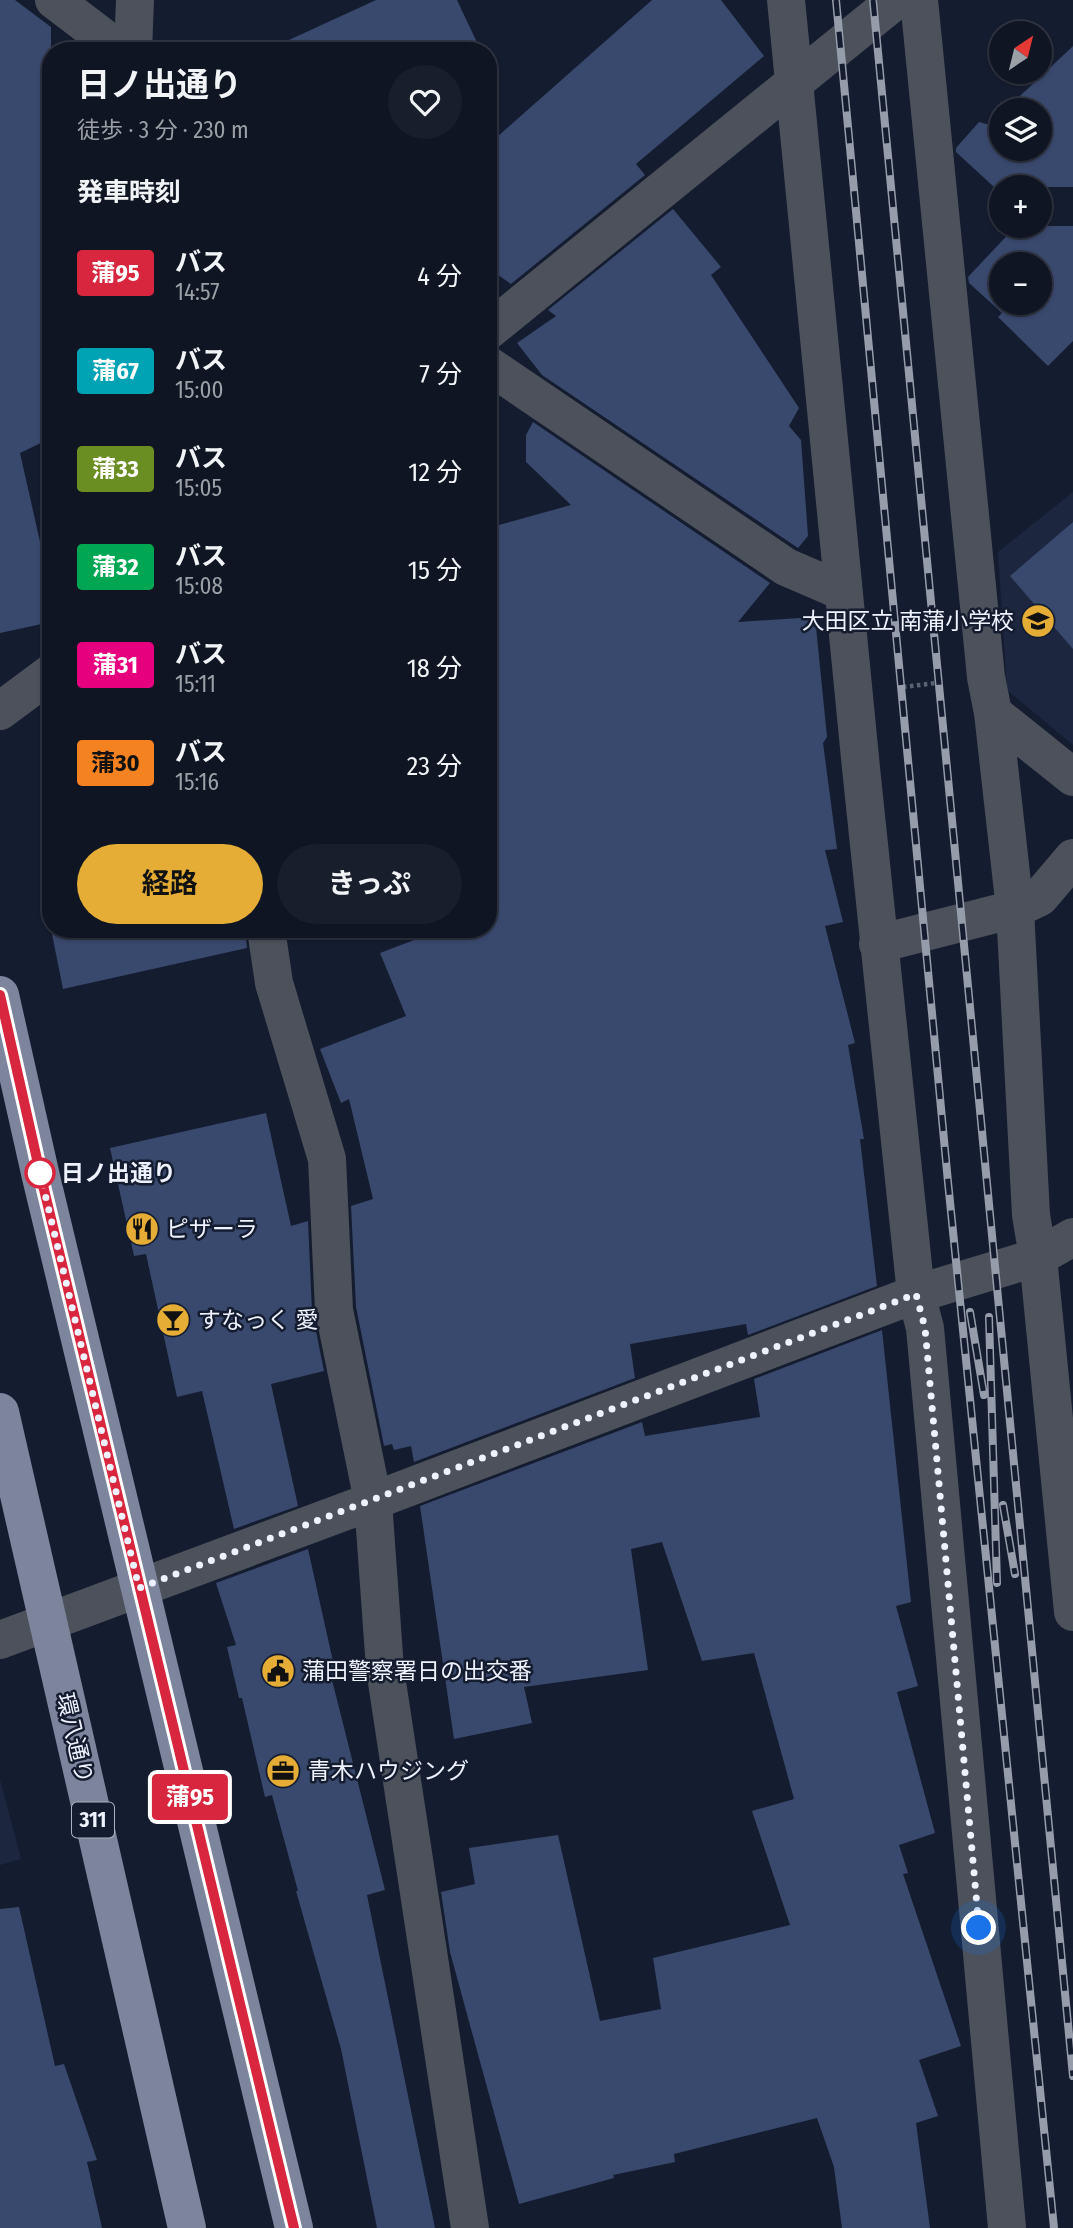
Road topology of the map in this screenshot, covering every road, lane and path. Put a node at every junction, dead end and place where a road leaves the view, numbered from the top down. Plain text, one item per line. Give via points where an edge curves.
1 (54, 0) edge
2 (135, 0) edge
3 (786, 0) edge
4 (896, 0) edge
5 (919, 0) edge
6 (109, 42) edge
7 (133, 42) edge
8 (793, 82) junction
9 (497, 324) edge
10 (497, 371) edge
11 (845, 592) junction
12 (42, 680) edge
13 (855, 690) junction
14 (990, 695) junction
15 (0, 711) edge
16 (1073, 777) edge
17 (1073, 858) edge
18 (1015, 909) junction
19 (267, 938) edge
20 (878, 944) junction
21 (0, 995) edge
22 (1073, 1237) edge
23 (1038, 1257) junction
24 (916, 1294) junction
25 (0, 1412) edge
26 (373, 1501) junction
27 (139, 1588) junction
28 (1073, 1612) edge
29 (48, 1621) junction
30 (0, 1640) edge
31 (187, 2228) edge
32 (294, 2228) edge
33 (470, 2228) edge
34 (1007, 2228) edge

1 - 6 street
2 - 7 street
3 - 8 street
4 - 8 street
5 - 14 street
8 - 9 street
8 - 11 street
10 - 11 street via 786,567
11 - 13 street
12 - 15 street
13 - 14 path
13 - 20 street
14 - 16 street
14 - 18 street
17 - 18 street via 1040,897
18 - 20 street
18 - 23 street via 1031,1215
19 - 26 street via 274,983 327,1159 334,1310
20 - 24 street
21 - 27 main road
22 - 23 street
23 - 24 street
23 - 28 street
24 - 26 street
24 - 34 street via 925,1328
25 - 29 main road, 環八通り / 311
26 - 27 street
26 - 33 street via 384,1669
27 - 29 street
27 - 32 main road
29 - 30 street
29 - 31 main road, 環八通り / 311

